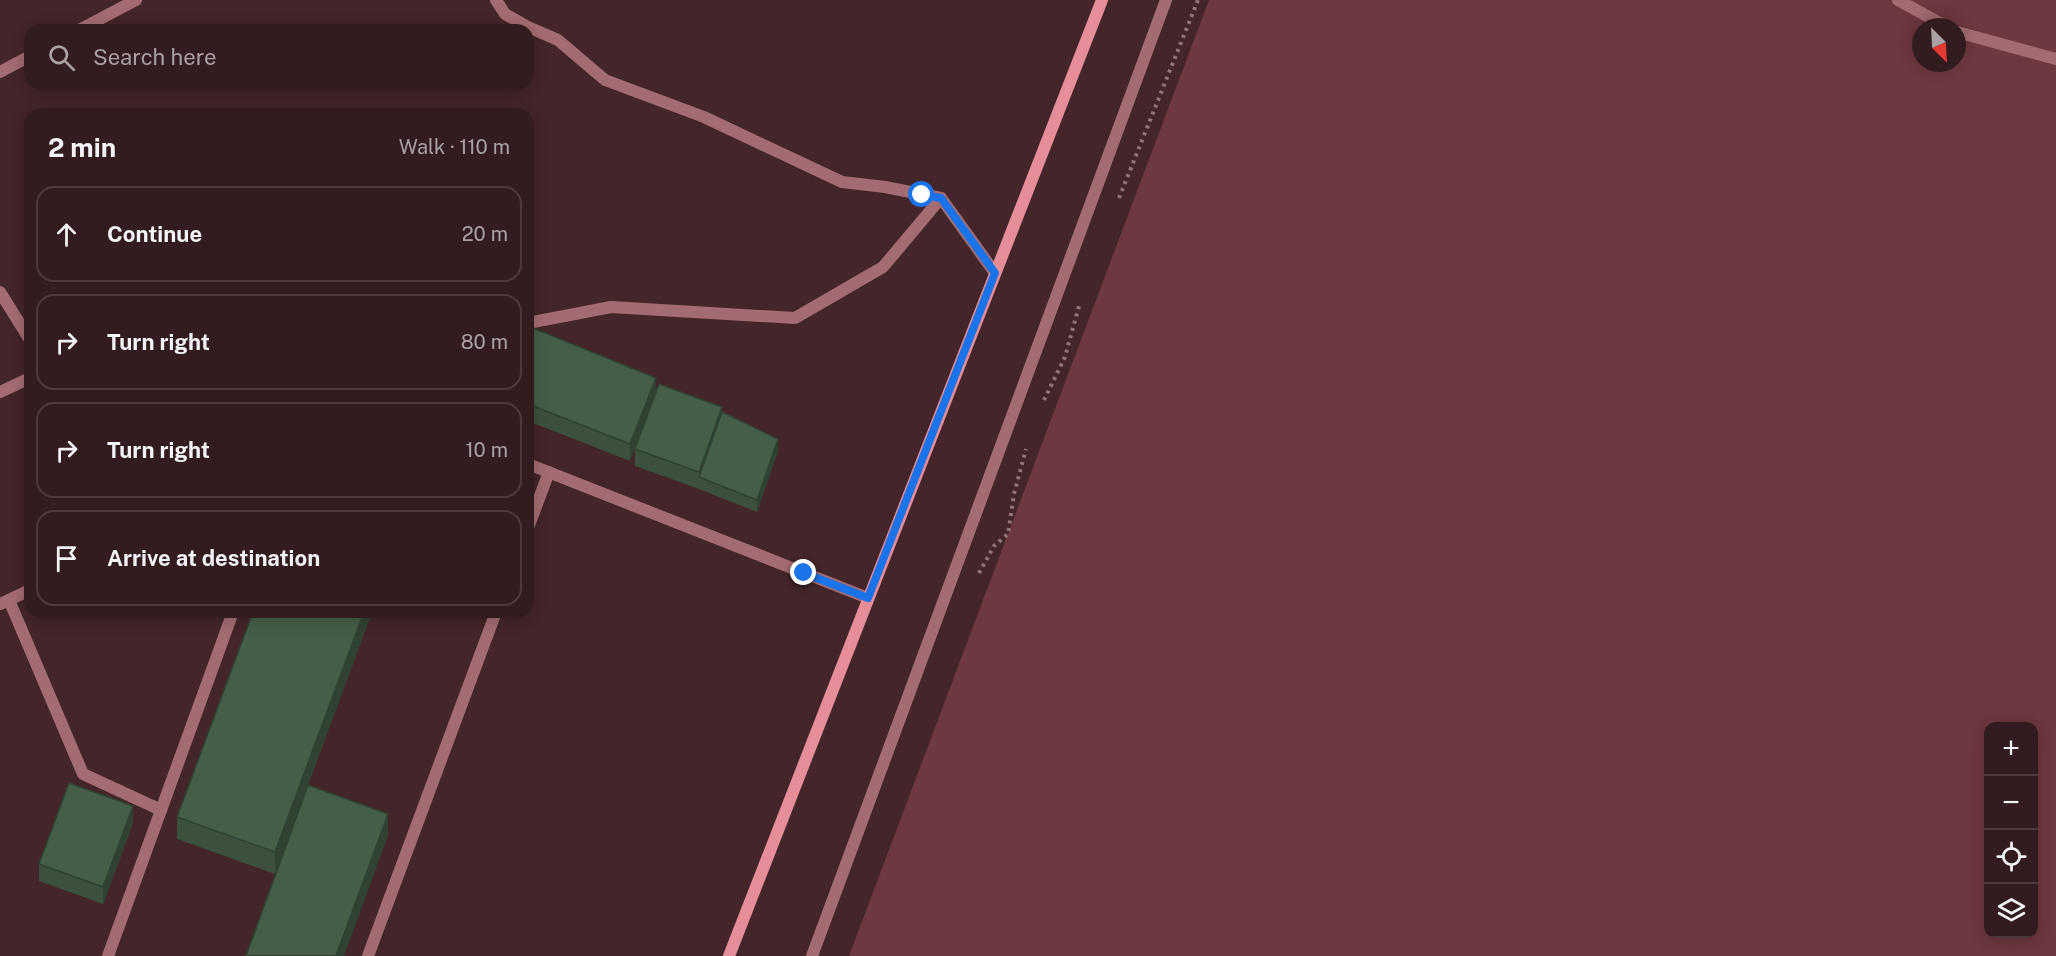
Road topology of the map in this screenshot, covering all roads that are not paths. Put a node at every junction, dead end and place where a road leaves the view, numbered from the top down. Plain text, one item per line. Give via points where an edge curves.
1 (136, 0) edge
2 (496, 0) edge
3 (1102, 0) edge
4 (1166, 0) edge
5 (1898, 0) edge
6 (1931, 18) edge
7 (90, 24) edge
8 (523, 24) edge
9 (534, 30) edge
10 (1966, 34) edge
11 (24, 59) edge
12 (2056, 59) edge
13 (0, 72) edge
14 (941, 198) junction
15 (995, 273) junction
16 (0, 292) edge
17 (534, 322) edge
18 (24, 330) edge
19 (24, 381) edge
20 (0, 392) edge
21 (534, 466) edge
22 (549, 472) junction
23 (534, 512) edge
24 (24, 593) edge
25 (868, 598) junction
26 (4, 602) edge
27 (231, 618) edge
28 (494, 618) edge
29 (161, 810) junction
30 (108, 956) edge
31 (368, 956) edge
32 (729, 956) edge
33 (812, 956) edge

1 - 7 street
2 - 8 street via 505,14
3 - 15 main road
4 - 33 street
5 - 6 street
9 - 14 street via 558,40 605,80 704,117 842,182
10 - 12 street
11 - 13 street
14 - 15 street
14 - 17 street via 883,267 795,318 611,307
15 - 25 main road
16 - 18 street
19 - 20 street
21 - 22 street
22 - 23 street
22 - 25 street
24 - 26 street
25 - 32 main road
26 - 29 street via 83,774
27 - 29 street
28 - 31 street
29 - 30 street

